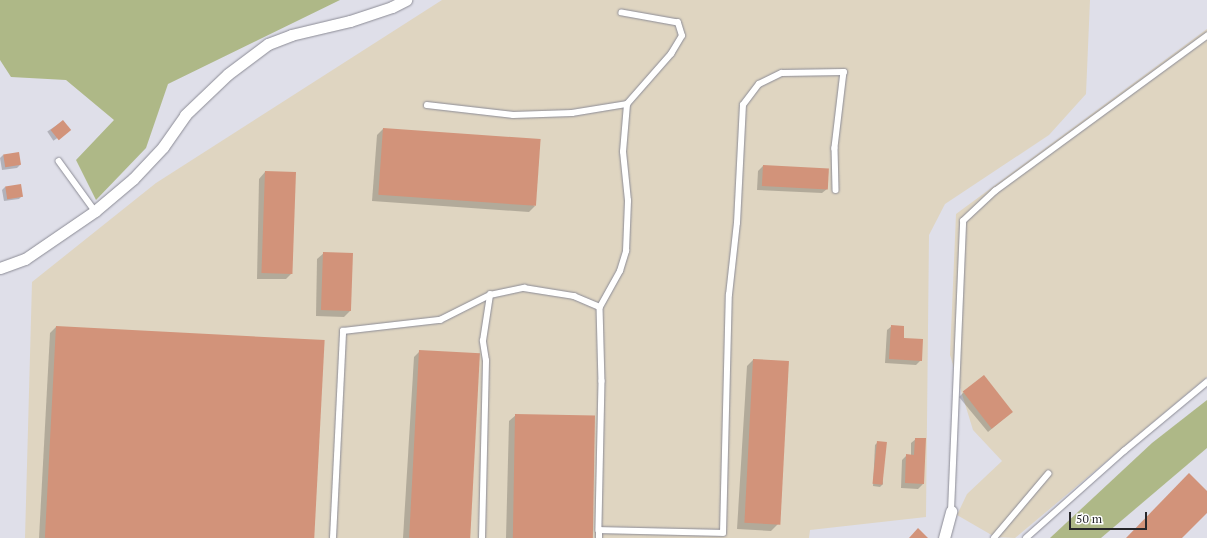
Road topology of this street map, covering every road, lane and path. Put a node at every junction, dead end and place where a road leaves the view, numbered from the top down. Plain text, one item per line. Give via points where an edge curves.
1 (406, 0) edge
2 (622, 13) dead end
3 (1207, 36) edge
4 (627, 104) junction
5 (427, 105) dead end
6 (59, 161) dead end
7 (836, 190) dead end
8 (95, 211) junction
9 (0, 268) edge
10 (490, 295) junction
11 (600, 307) junction
12 (1207, 382) edge
13 (1048, 474) dead end
14 (951, 511) joint
15 (599, 530) junction
16 (333, 538) edge
17 (482, 538) edge
18 (599, 538) edge
19 (944, 538) edge
20 (994, 538) edge
21 (1026, 538) edge

1 - 8 street via 392,8 291,35 268,44 228,74 184,115 163,148
2 - 4 lane via 678,23 682,36 671,54
3 - 14 lane via 995,191 963,221
4 - 5 lane via 572,113 513,115
4 - 11 lane via 623,152 628,201 626,251 620,271
6 - 8 lane
7 - 15 lane via 835,148 844,72 782,73 759,84 743,105 737,223 729,295 723,533
8 - 9 street via 25,259
10 - 11 lane via 524,288 574,296
10 - 16 lane via 440,320 343,331
10 - 17 lane via 483,341 486,361
11 - 15 lane via 602,381
12 - 21 lane
13 - 20 lane
14 - 19 street
15 - 18 lane

